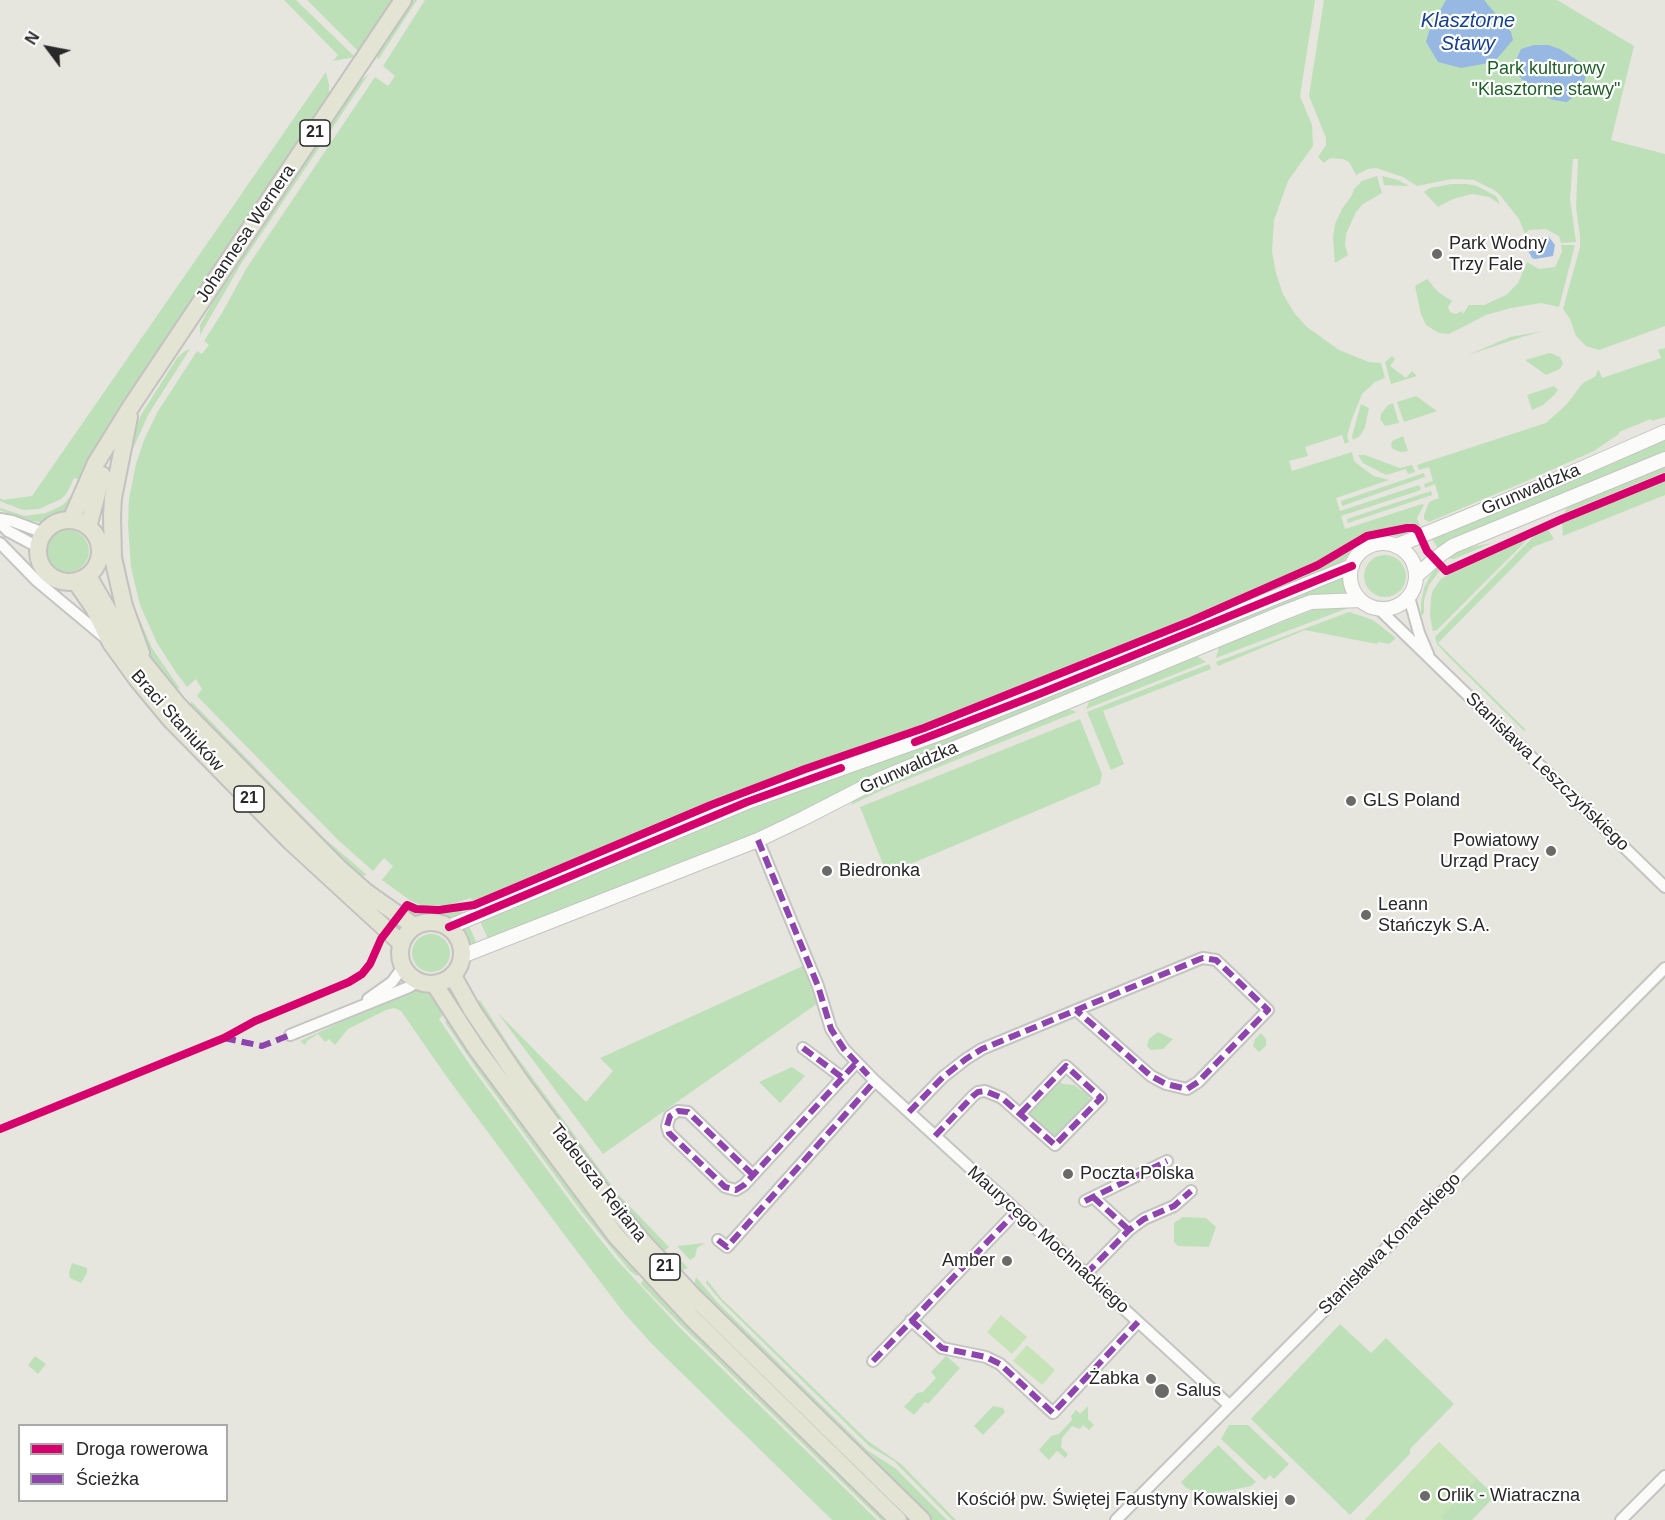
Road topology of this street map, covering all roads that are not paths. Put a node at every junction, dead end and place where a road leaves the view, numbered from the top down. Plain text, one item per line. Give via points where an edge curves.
1 (403, 0) edge
2 (132, 405) junction
3 (1665, 432) edge
4 (112, 440) junction
5 (1665, 459) edge
6 (71, 520) junction
7 (0, 521) edge
8 (88, 527) junction
9 (40, 540) junction
10 (0, 543) edge
11 (1396, 546) junction
12 (1352, 566) junction
13 (1416, 576) junction
14 (82, 579) junction
15 (1409, 597) junction
16 (1360, 600) junction
17 (1379, 609) junction
18 (111, 643) junction
19 (1429, 657) junction
20 (142, 659) junction
21 (758, 840) junction
22 (1665, 887) edge
23 (414, 926) junction
24 (449, 927) junction
25 (401, 943) junction
26 (462, 956) junction
27 (403, 967) junction
28 (1665, 968) edge
29 (453, 976) junction
30 (417, 982) junction
31 (435, 985) junction
32 (1076, 1010) junction
33 (352, 1011) junction
34 (290, 1035) dead end
35 (803, 1048) dead end
36 (856, 1063) junction
37 (843, 1078) junction
38 (871, 1078) junction
39 (909, 1112) junction
40 (1020, 1114) junction
41 (935, 1136) junction
42 (1167, 1161) dead end
43 (753, 1175) junction
44 (1191, 1191) dead end
45 (1017, 1211) junction
46 (1129, 1230) junction
47 (718, 1240) dead end
48 (1086, 1274) junction
49 (911, 1320) junction
50 (1138, 1322) junction
51 (873, 1360) dead end
52 (1229, 1405) junction
53 (1665, 1476) edge
54 (898, 1520) edge
55 (922, 1520) edge
56 (1116, 1520) edge
57 (1621, 1520) edge

1 - 2 main road, Johannesa Wernera / 21
2 - 4 main road, Johannesa Wernera / 21
2 - 20 main road, 21 via 116,480 112,558
3 - 11 street, Grunwaldzka
4 - 6 main road, Johannesa Wernera / 21 via 96,463
4 - 8 main road, Johannesa Wernera / 21
5 - 13 street, Grunwaldzka via 1453,546
6 - 8 main road
6 - 9 main road via 56,523
7 - 9 street via 12,521
8 - 14 main road via 99,542 100,552 94,570
9 - 14 main road via 38,557 47,575 66,583
10 - 18 street via 37,581
11 - 12 street via 1370,546
11 - 13 street via 1407,553
12 - 16 street via 1353,590
12 - 24 street, Grunwaldzka via 940,733 747,802
13 - 15 street
14 - 18 main road, Braci Staniuków / 21
14 - 20 main road, Braci Staniuków / 21
15 - 17 street via 1390,609
15 - 19 street, Stanisława Leszczyńskiego
16 - 17 street
16 - 21 street, Grunwaldzka via 1311,602 1280,614 880,779
17 - 19 street, Stanisława Leszczyńskiego
18 - 25 main road, Braci Staniuków / 21 via 171,720 290,841
19 - 22 street, Stanisława Leszczyńskiego
20 - 23 main road, Braci Staniuków / 21 via 178,705 322,852 366,892
21 - 26 street, Grunwaldzka
21 - 36 street, Maurycego Mochnackiego via 818,987 831,1029
23 - 24 main road via 432,921
23 - 25 main road
24 - 26 main road via 462,945
25 - 27 main road
26 - 29 main road
27 - 30 main road
27 - 33 street via 392,982
28 - 52 street, Stanisława Konarskiego
29 - 31 main road
29 - 55 main road, Tadeusza Rejtana / 21 via 520,1082 643,1242
30 - 31 main road
30 - 33 street
31 - 54 main road, Tadeusza Rejtana / 21 via 476,1048 616,1236 692,1318
32 - 32 street via 1207,958 1219,963 1268,1010 1198,1082 1186,1089 1150,1076
32 - 39 street via 970,1056
33 - 34 street
35 - 37 street
36 - 37 street
36 - 38 street, Maurycego Mochnackiego
37 - 43 street
38 - 39 street, Maurycego Mochnackiego
38 - 47 street via 727,1246
39 - 41 street, Maurycego Mochnackiego
40 - 40 street via 1055,1145 1101,1098 1066,1066
40 - 41 street via 997,1095 980,1091
41 - 45 street, Maurycego Mochnackiego
42 - 46 street via 1089,1199
43 - 43 street via 736,1190 725,1187 669,1133 670,1116 678,1111 688,1112
44 - 46 street via 1174,1206
45 - 48 street, Maurycego Mochnackiego
45 - 49 street
46 - 48 street
48 - 50 street, Maurycego Mochnackiego
49 - 50 street via 942,1348 986,1357 1000,1364 1053,1413
49 - 51 street
50 - 52 street, Maurycego Mochnackiego
52 - 56 street, Stanisława Konarskiego
53 - 57 street

